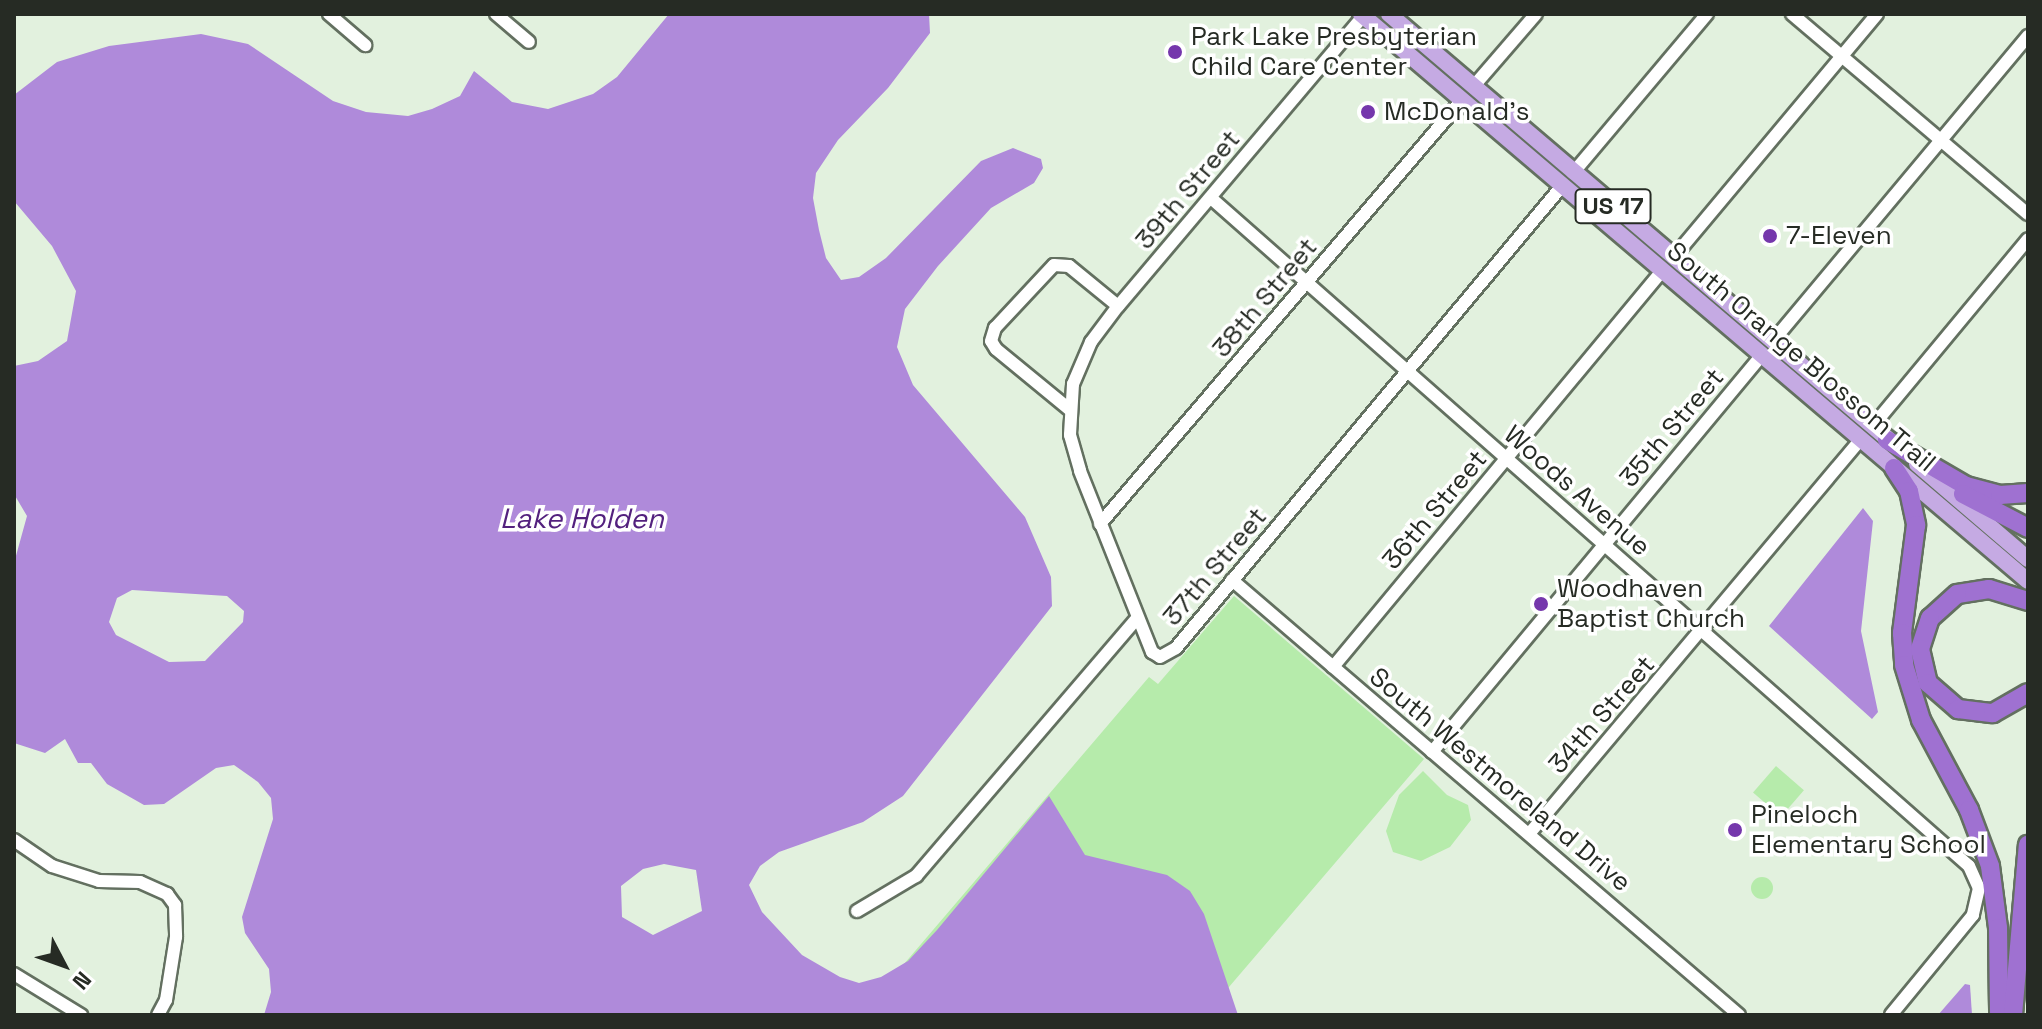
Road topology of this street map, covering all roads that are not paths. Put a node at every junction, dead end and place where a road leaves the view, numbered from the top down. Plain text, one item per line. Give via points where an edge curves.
1 (329, 14) edge
2 (496, 14) edge
3 (1389, 14) edge
4 (1536, 14) edge
5 (1707, 14) edge
6 (1792, 14) edge
7 (1877, 14) edge
8 (1363, 15) edge
9 (2028, 36) edge
10 (529, 42) dead end
11 (365, 45) dead end
12 (1842, 56) junction
13 (1468, 94) junction
14 (1943, 140) junction
15 (1573, 173) junction
16 (1562, 186) junction
17 (1211, 198) junction
18 (2028, 214) edge
19 (2028, 239) edge
20 (1673, 258) junction
21 (1662, 271) junction
22 (1306, 283) junction
23 (1680, 286) junction
24 (1118, 306) junction
25 (1773, 341) junction
26 (1762, 355) junction
27 (1409, 374) junction
28 (1069, 409) junction
29 (1867, 433) junction
30 (1887, 440) junction
31 (1506, 459) junction
32 (1900, 461) junction
33 (2028, 493) edge
34 (1100, 524) junction
35 (2028, 528) edge
36 (1606, 544) junction
37 (2028, 559) edge
38 (1232, 580) junction
39 (2028, 581) edge
40 (2028, 601) edge
41 (1137, 618) junction
42 (1703, 631) junction
43 (1333, 667) junction
44 (2028, 693) edge
45 (1432, 752) junction
46 (1529, 834) junction
47 (14, 840) edge
48 (2028, 845) edge
49 (857, 911) dead end
50 (14, 974) edge
51 (81, 1015) edge
52 (158, 1015) edge
53 (1739, 1015) edge
54 (1891, 1015) edge
55 (1999, 1015) edge
56 (2013, 1015) edge

1 - 11 street
2 - 10 street
3 - 13 main road, South Orange Blossom Trail / US 17
4 - 13 street, 38th Street
5 - 15 street
6 - 12 street
7 - 12 street
8 - 13 main road, South Orange Blossom Trail / US 17
8 - 17 street, 39th Street
9 - 14 street
12 - 14 street
12 - 20 street
13 - 15 main road, South Orange Blossom Trail / US 17
13 - 16 main road, South Orange Blossom Trail / US 17
13 - 22 street, 38th Street
14 - 18 street
14 - 25 street
15 - 20 main road, South Orange Blossom Trail / US 17
16 - 21 main road, South Orange Blossom Trail / US 17
16 - 27 street, 37th Street
17 - 22 street, Woods Avenue
17 - 24 street, 39th Street
19 - 29 street, 34th Street
20 - 25 main road, South Orange Blossom Trail / US 17
21 - 23 main road, South Orange Blossom Trail / US 17
21 - 31 street, 36th Street
22 - 27 street, Woods Avenue
22 - 34 street, 38th Street
23 - 25 main road
23 - 26 main road, South Orange Blossom Trail / US 17
24 - 28 street, 39th Street via 1082,361
24 - 28 street via 1069,266 1054,265 995,328 991,341 996,349
25 - 29 main road, South Orange Blossom Trail / US 17
26 - 29 main road, South Orange Blossom Trail / US 17
26 - 36 street, 35th Street
27 - 31 street, Woods Avenue
27 - 38 street, 37th Street
28 - 34 street via 1070,435
29 - 30 main road, South Orange Blossom Trail / US 17
29 - 32 main road, South Orange Blossom Trail / US 17
29 - 42 street, 34th Street
30 - 32 main road, South Orange Blossom Trail / US 17
30 - 33 highway via 1973,489 2000,495
31 - 36 street, Woods Avenue
31 - 43 street, 36th Street
32 - 35 highway
32 - 37 main road, South Orange Blossom Trail / US 17
32 - 39 main road, South Orange Blossom Trail / US 17
32 - 55 highway via 1916,525 1902,633 1904,665 1921,720 1969,810 1990,866 1998,928
34 - 41 street
36 - 42 street, Woods Avenue
36 - 45 street, 35th Street
38 - 41 street, 37th Street via 1165,656 1152,652
38 - 43 street, South Westmoreland Drive
40 - 44 highway via 1989,589 1957,594 1930,618 1920,653 1933,690 1962,710 1997,712
41 - 49 street, 37th Street via 916,876 902,889
42 - 46 street, 34th Street
42 - 54 street, Woods Avenue via 1961,857 1979,888 1967,926
43 - 45 street, South Westmoreland Drive
45 - 46 street, South Westmoreland Drive
46 - 53 street, South Westmoreland Drive
47 - 52 street via 52,866 99,881 140,882 161,890 175,905 176,937 166,1000
48 - 56 highway
50 - 51 street

